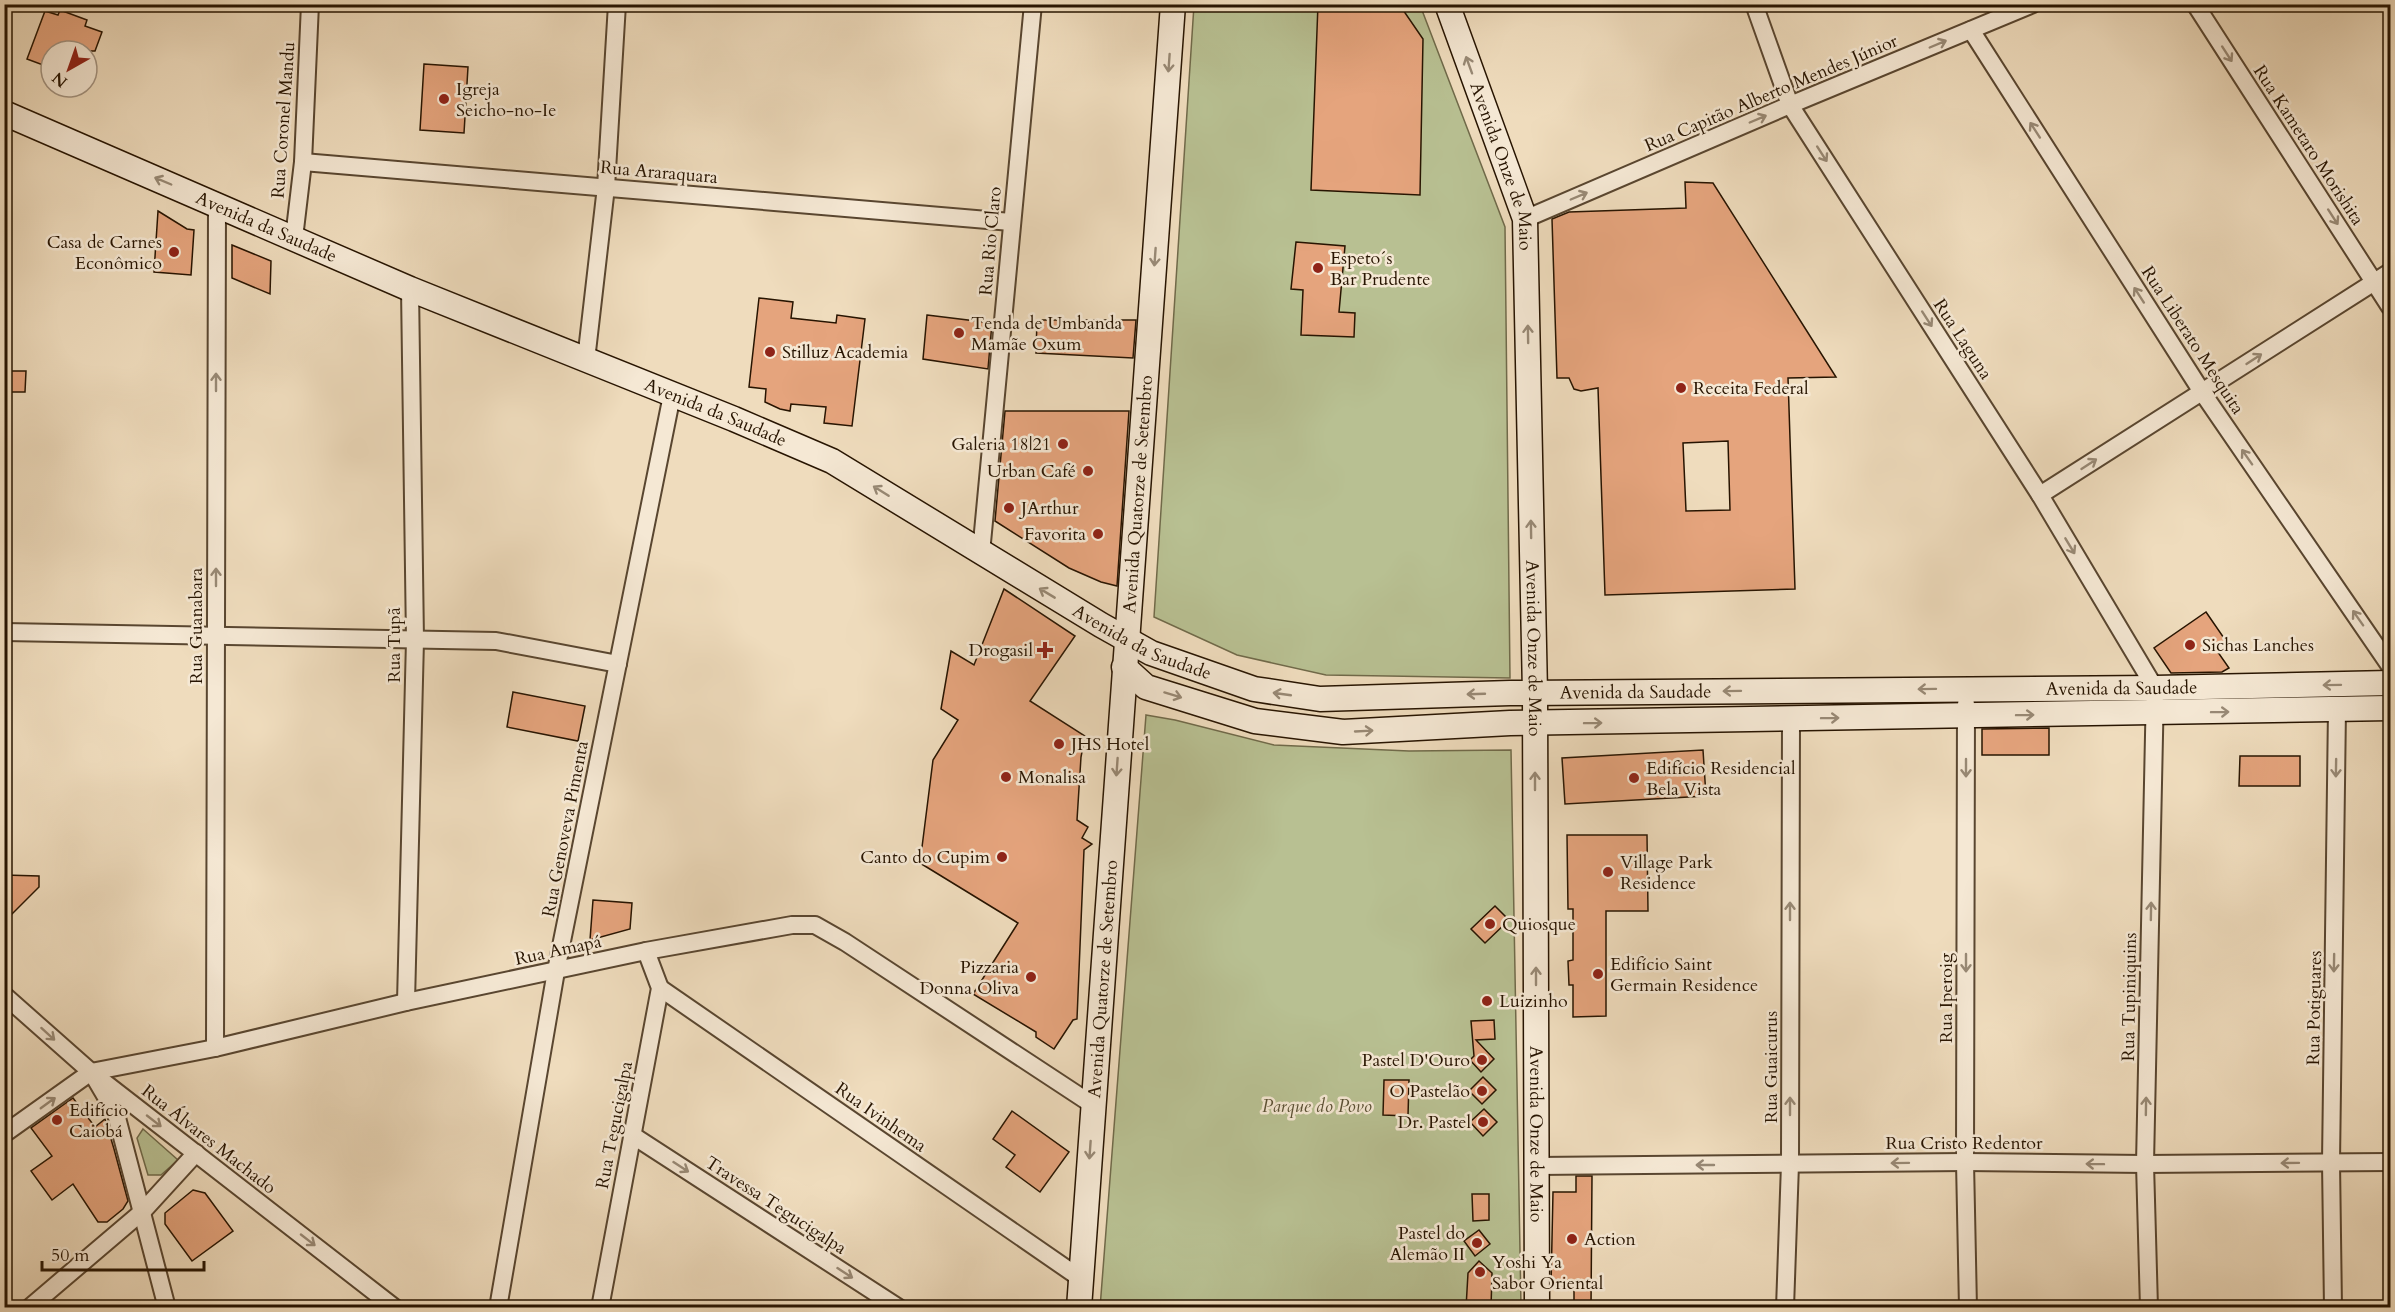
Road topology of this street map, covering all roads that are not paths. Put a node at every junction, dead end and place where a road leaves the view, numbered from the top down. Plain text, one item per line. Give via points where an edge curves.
1 (310, 4) edge
2 (617, 4) edge
3 (1033, 4) edge
4 (1173, 4) edge
5 (1446, 4) edge
6 (1755, 4) edge
7 (2033, 4) edge
8 (2195, 4) edge
9 (1971, 30) junction
10 (1790, 105) junction
11 (4, 113) edge
12 (303, 162) junction
13 (606, 188) junction
14 (217, 204) junction
15 (1525, 219) junction
16 (1011, 222) junction
17 (294, 238) junction
18 (2391, 272) edge
19 (2374, 282) junction
20 (410, 289) junction
21 (2391, 307) edge
22 (586, 360) junction
23 (2202, 392) junction
24 (672, 395) junction
25 (2040, 495) junction
26 (981, 553) junction
27 (4, 632) edge
28 (216, 636) junction
29 (1126, 639) junction
30 (415, 640) junction
31 (2389, 658) edge
32 (618, 664) junction
33 (1124, 667) junction
34 (2391, 683) edge
35 (1967, 688) junction
36 (2155, 688) junction
37 (1535, 693) junction
38 (2391, 708) edge
39 (2337, 709) junction
40 (2155, 713) junction
41 (1966, 716) junction
42 (1791, 719) junction
43 (1535, 724) junction
44 (646, 951) junction
45 (556, 970) junction
46 (660, 988) junction
47 (4, 996) edge
48 (406, 1002) junction
49 (215, 1048) junction
50 (91, 1072) junction
51 (1093, 1105) junction
52 (4, 1134) edge
53 (632, 1135) junction
54 (196, 1153) junction
55 (1965, 1162) junction
56 (2331, 1162) junction
57 (2391, 1162) edge
58 (1790, 1164) junction
59 (2145, 1164) junction
60 (1537, 1166) junction
61 (143, 1211) junction
62 (1080, 1278) junction
63 (29, 1308) edge
64 (167, 1308) edge
65 (395, 1308) edge
66 (498, 1308) edge
67 (600, 1308) edge
68 (899, 1308) edge
69 (1079, 1308) edge
70 (1537, 1308) edge
71 (1785, 1308) edge
72 (1968, 1308) edge
73 (2149, 1308) edge
74 (2333, 1308) edge

1 - 12 street, Rua Coronel Mandu
2 - 13 street
3 - 16 street, Rua Rio Claro
4 -> 29 street, Avenida Quatorze de Setembro
15 -> 5 street, Avenida Onze de Maio
6 - 10 street, Rua Laguna
7 - 9 street, Rua Capitão Alberto Mendes Júnior
8 -> 19 street, Rua Kametaro Morishita
10 -> 9 street, Rua Capitão Alberto Mendes Júnior
23 -> 9 street, Rua Liberato Mesquita
15 -> 10 street, Rua Capitão Alberto Mendes Júnior
10 -> 25 street, Rua Laguna
14 -> 11 street, Avenida da Saudade
12 - 13 street, Rua Araraquara
12 - 17 street, Rua Coronel Mandu
13 - 16 street, Rua Araraquara
13 - 22 street
14 - 17 street, Avenida da Saudade
28 -> 14 street, Rua Guanabara
37 -> 15 street, Avenida Onze de Maio
16 - 26 street, Rua Rio Claro
17 - 20 street, Avenida da Saudade
18 - 19 street
19 - 21 street, Rua Kametaro Morishita
23 -> 19 street
20 - 22 street, Avenida da Saudade
20 - 30 street, Rua Tupã
22 - 24 street, Avenida da Saudade
25 -> 23 street
31 -> 23 street, Rua Liberato Mesquita
26 -> 24 street, Avenida da Saudade via 832,461
24 - 32 street, Rua Genoveva Pimenta
25 -> 36 street, Rua Laguna
29 -> 26 street, Avenida da Saudade
27 - 28 street
28 - 30 street
28 - 49 street, Rua Guanabara
29 - 33 street, Avenida Quatorze de Setembro
37 -> 29 street, Avenida da Saudade via 1320,699 1254,689 1151,653
30 - 32 street via 496,641
30 - 48 street, Rua Tupã
32 - 45 street, Rua Genoveva Pimenta
33 -> 43 street, Avenida da Saudade via 1146,687 1255,721 1343,732
33 -> 51 street, Avenida Quatorze de Setembro
34 -> 36 street, Avenida da Saudade
35 - 36 street, Avenida da Saudade
35 -> 37 street, Avenida da Saudade
35 - 41 street, Rua Iperoig
36 - 40 street, Rua Tupiniquins
37 - 43 street, Avenida Onze de Maio
38 - 39 street, Avenida da Saudade
40 -> 39 street, Avenida da Saudade
39 -> 56 street, Rua Potiguares
41 -> 40 street, Avenida da Saudade
59 -> 40 street, Rua Tupiniquins
42 -> 41 street, Avenida da Saudade
41 -> 55 street, Rua Iperoig
43 -> 42 street, Avenida da Saudade
58 -> 42 street, Rua Guaicurus
60 -> 43 street, Avenida Onze de Maio
44 - 45 street, Rua Amapá
44 - 46 street
44 - 51 street, Rua Amapá via 792,925 815,925
45 - 48 street, Rua Amapá
45 - 66 street, Rua Genoveva Pimenta
46 - 53 street, Rua Tegucigalpa
46 - 62 street, Rua Ivinhema
47 -> 50 street, Rua Álvares Machado
48 - 49 street, Rua Amapá
49 - 50 street, Rua Amapá
52 -> 50 street, Rua Amapá
50 -> 54 street, Rua Álvares Machado
50 - 61 street via 116,1114
51 -> 62 street, Avenida Quatorze de Setembro
53 - 67 street, Rua Tegucigalpa
53 -> 68 street, Travessa Tegucigalpa
54 - 61 street
54 -> 65 street, Rua Álvares Machado
55 -> 58 street, Rua Cristo Redentor
59 -> 55 street, Rua Cristo Redentor
55 - 72 street, Rua Iperoig
56 - 57 street, Rua Cristo Redentor
56 -> 59 street, Rua Cristo Redentor
56 - 74 street, Rua Potiguares
58 -> 60 street, Rua Cristo Redentor
58 - 71 street, Rua Guaicurus
59 - 73 street, Rua Tupiniquins
60 - 70 street, Avenida Onze de Maio
61 - 63 street
61 - 64 street
62 - 69 street, Avenida Quatorze de Setembro

